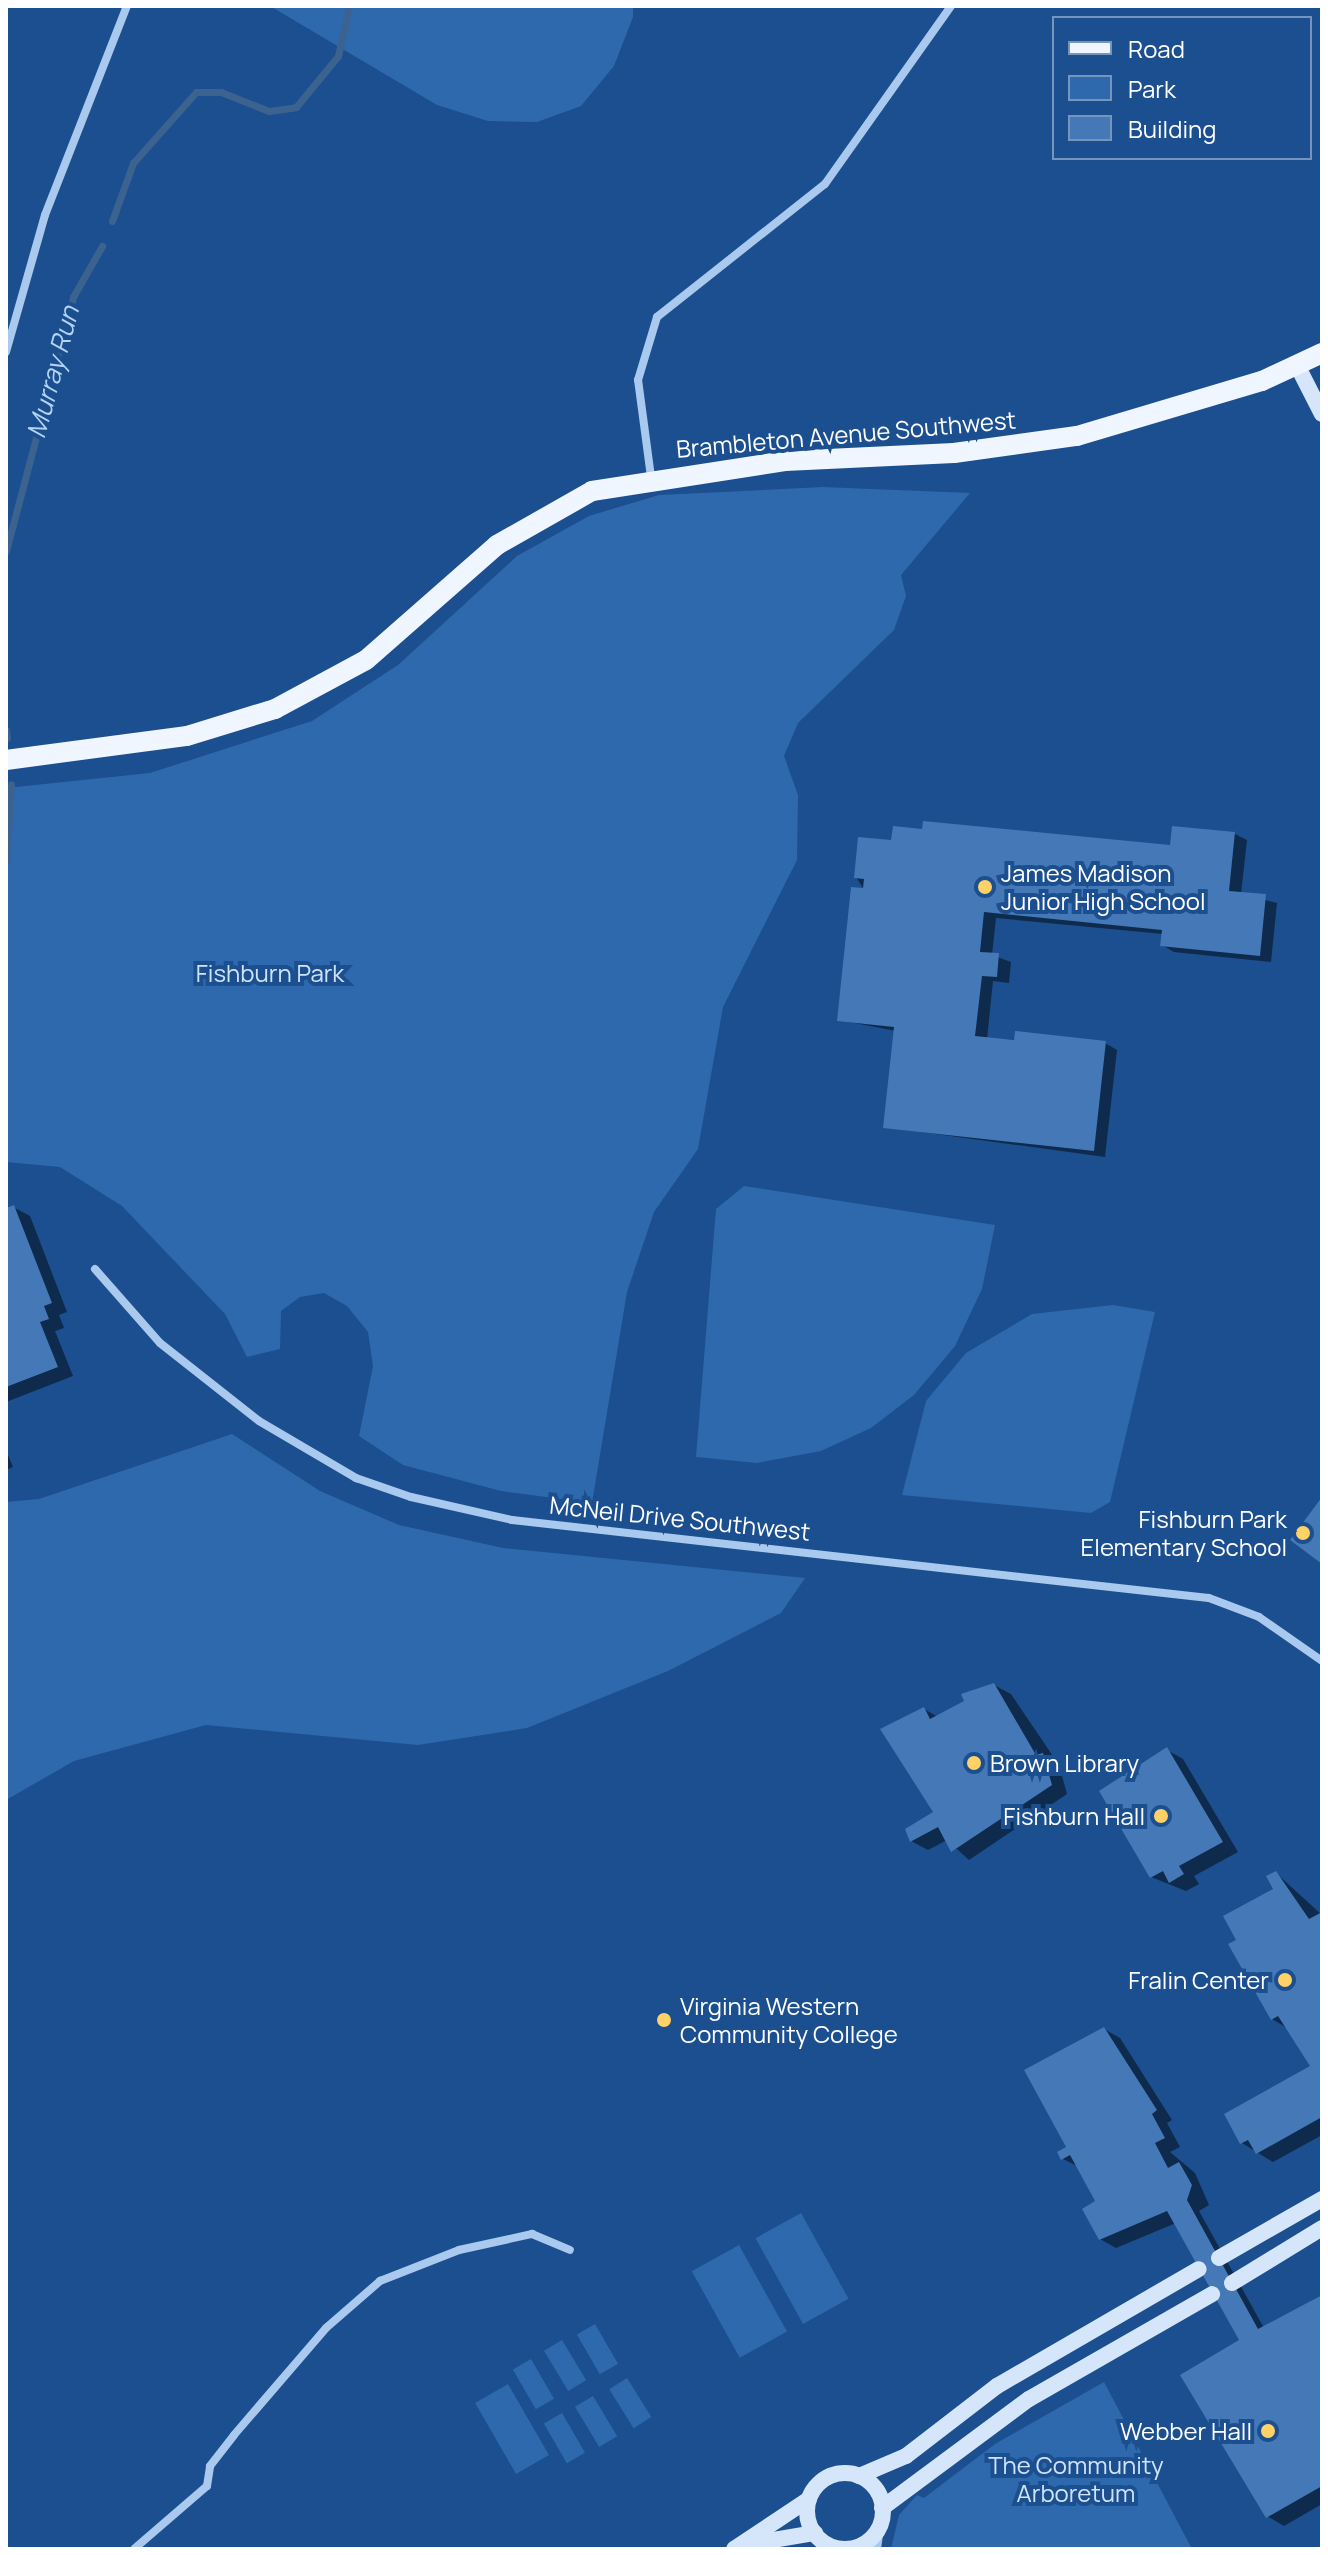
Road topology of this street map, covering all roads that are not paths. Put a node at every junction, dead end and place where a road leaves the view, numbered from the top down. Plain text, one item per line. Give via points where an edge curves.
1 (127, 6) edge
2 (951, 6) edge
3 (6, 352) edge
4 (1322, 353) edge
5 (1297, 365) junction
6 (1322, 414) edge
7 (651, 477) junction
8 (6, 760) edge
9 (95, 1269) dead end
10 (1322, 1661) edge
11 (1322, 2199) edge
12 (1322, 2228) edge
13 (570, 2250) dead end
14 (1219, 2258) dead end
15 (1199, 2269) dead end
16 (1232, 2283) dead end
17 (1212, 2294) dead end
18 (859, 2476) junction
19 (809, 2499) junction
20 (882, 2508) junction
21 (880, 2527) junction
22 (815, 2533) junction
23 (737, 2547) edge
24 (837, 2548) edge
25 (134, 2549) edge
26 (877, 2549) edge

1 - 3 street via 45,215
2 - 7 street via 825,184 657,317 638,380
4 - 5 main road, Brambleton Avenue Southwest
5 - 6 main road
5 - 7 main road, Brambleton Avenue Southwest via 1063,438
7 - 8 main road, Brambleton Avenue Southwest via 592,491 532,520 366,660 275,709 187,736
9 - 10 street, McNeil Drive Southwest via 160,1343 259,1421 356,1478 411,1497 512,1520 1209,1598 1259,1617
11 - 14 main road
12 - 16 main road
13 - 25 street via 532,2234 459,2250 380,2281 326,2328 234,2435 210,2466 207,2486
15 - 18 main road via 997,2386 906,2456
17 - 20 main road via 1029,2399
18 - 19 main road via 833,2475
18 - 20 main road via 876,2489
19 - 22 main road
19 - 23 main road
20 - 21 main road
21 - 24 main road via 862,2545
21 - 26 street
22 - 23 main road
22 - 24 main road

